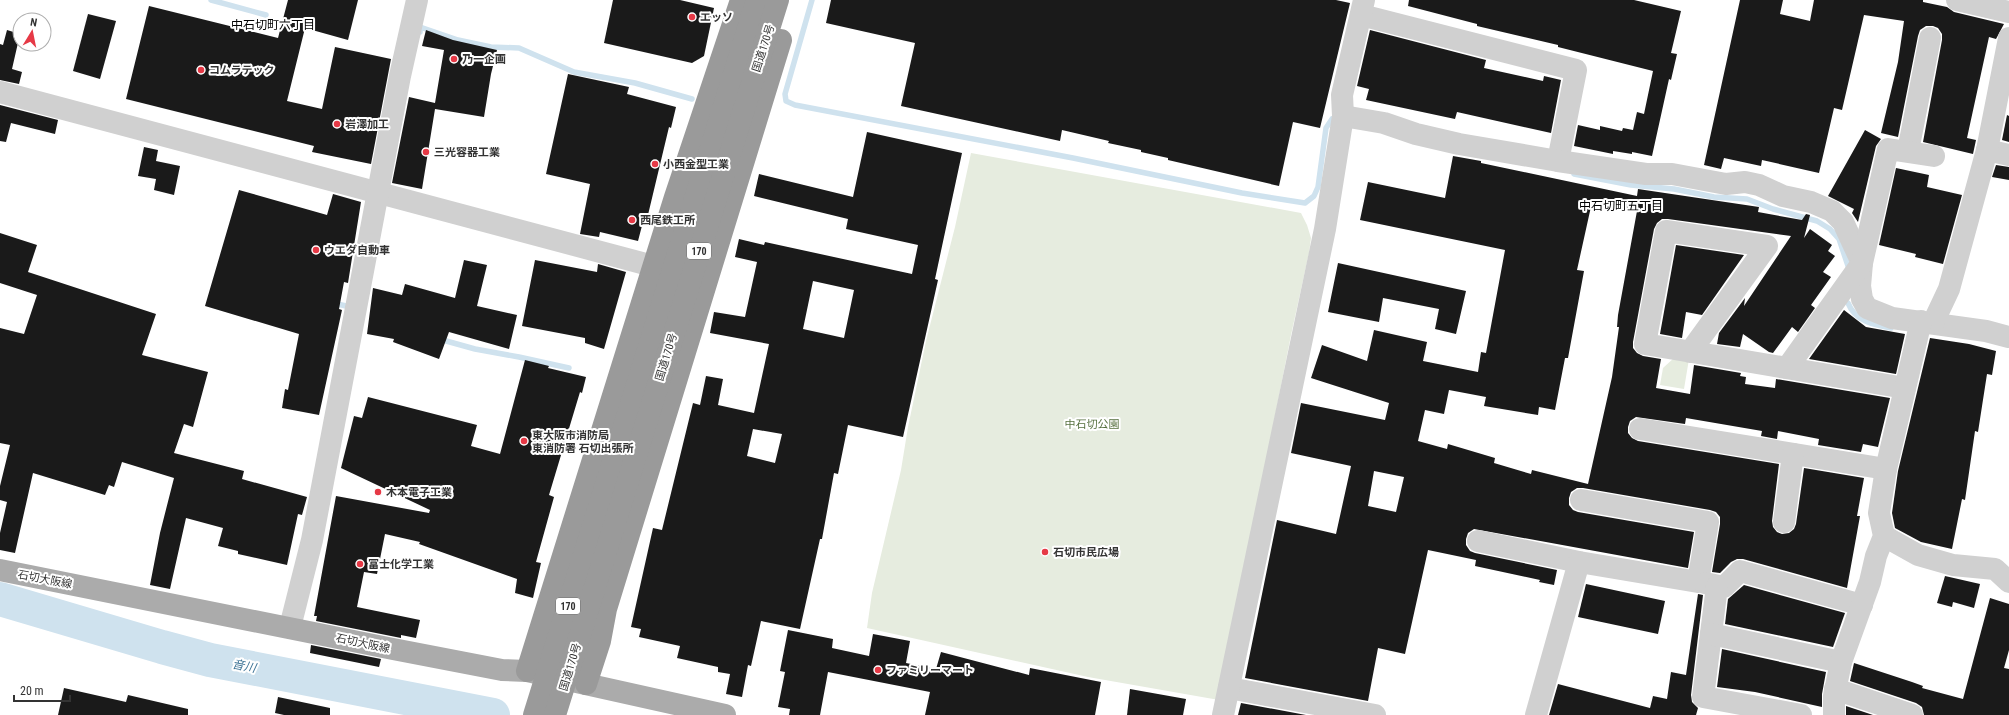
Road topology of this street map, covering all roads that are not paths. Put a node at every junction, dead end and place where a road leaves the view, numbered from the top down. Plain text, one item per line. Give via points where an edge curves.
1 (417, 0) edge
2 (741, 0) edge
3 (757, 0) edge
4 (778, 0) edge
5 (791, 0) edge
6 (1957, 0) edge
7 (1362, 8) edge
8 (2009, 12) edge
9 (1930, 38) dead end
10 (2009, 38) edge
11 (2004, 89) edge
12 (0, 92) edge
13 (1343, 116) junction
14 (1987, 150) junction
15 (1908, 151) junction
16 (1934, 156) dead end
17 (2009, 156) edge
18 (1558, 162) junction
19 (378, 192) junction
20 (1862, 263) junction
21 (654, 266) junction
22 (1923, 327) junction
23 (2009, 337) edge
24 (1690, 352) junction
25 (1787, 368) junction
26 (1905, 388) junction
27 (1640, 428) dead end
28 (1793, 454) junction
29 (1886, 469) junction
30 (611, 500) junction
31 (1581, 500) dead end
32 (1784, 522) dead end
33 (1884, 536) junction
34 (1478, 541) dead end
35 (1579, 562) junction
36 (0, 570) edge
37 (2009, 582) edge
38 (1707, 584) junction
39 (1862, 604) junction
40 (290, 627) junction
41 (1711, 634) junction
42 (1841, 662) junction
43 (527, 671) junction
44 (586, 684) junction
45 (1229, 688) junction
46 (1835, 689) junction
47 (534, 715) edge
48 (554, 715) edge
49 (725, 715) edge
50 (1223, 715) edge
51 (1374, 715) edge
52 (1536, 715) edge
53 (1801, 715) edge
54 (1834, 715) edge
55 (1912, 715) edge

1 - 19 street via 407,39
2 - 21 highway
3 - 30 highway, 国道170号 / 170
4 - 30 highway, 国道170号 / 170
5 - 44 highway via 606,609 600,640
6 - 8 street
7 - 13 street via 1342,95
7 - 18 street via 1576,70
9 - 15 street
10 - 11 street
11 - 14 street
12 - 19 street
13 - 18 street via 1384,123 1459,144
13 - 45 street via 1324,229
14 - 17 street
14 - 22 street via 1949,289
15 - 16 street
15 - 20 street via 1888,150
18 - 20 street via 1646,174 1672,174 1726,184 1745,182 1759,185 1783,196 1811,202 1832,211 1843,222
19 - 21 street
19 - 40 street via 312,540
20 - 22 street via 1860,286 1862,299 1867,308
20 - 25 street
21 - 43 highway
22 - 23 street via 1986,331
22 - 26 street
24 - 24 street via 1645,344 1666,231 1767,246
24 - 25 street
25 - 26 street
26 - 29 street
27 - 28 street
28 - 29 street
28 - 32 street
29 - 33 street via 1879,512
30 - 47 highway, 国道170号 / 170
30 - 48 highway, 国道170号 / 170
31 - 38 street via 1708,522
33 - 37 street via 1918,555 1953,565 1995,569
33 - 39 street
34 - 35 street
35 - 38 street
35 - 52 street
36 - 40 main road, 石切大阪線
38 - 39 street via 1724,587 1740,571
38 - 41 street
39 - 42 street
40 - 43 main road, 石切大阪線 via 487,667
41 - 42 street
41 - 53 street via 1703,697
42 - 46 street
43 - 44 main road, 石切大阪線
44 - 49 main road, 石切大阪線
45 - 50 street
45 - 51 street
46 - 54 street
46 - 55 street

